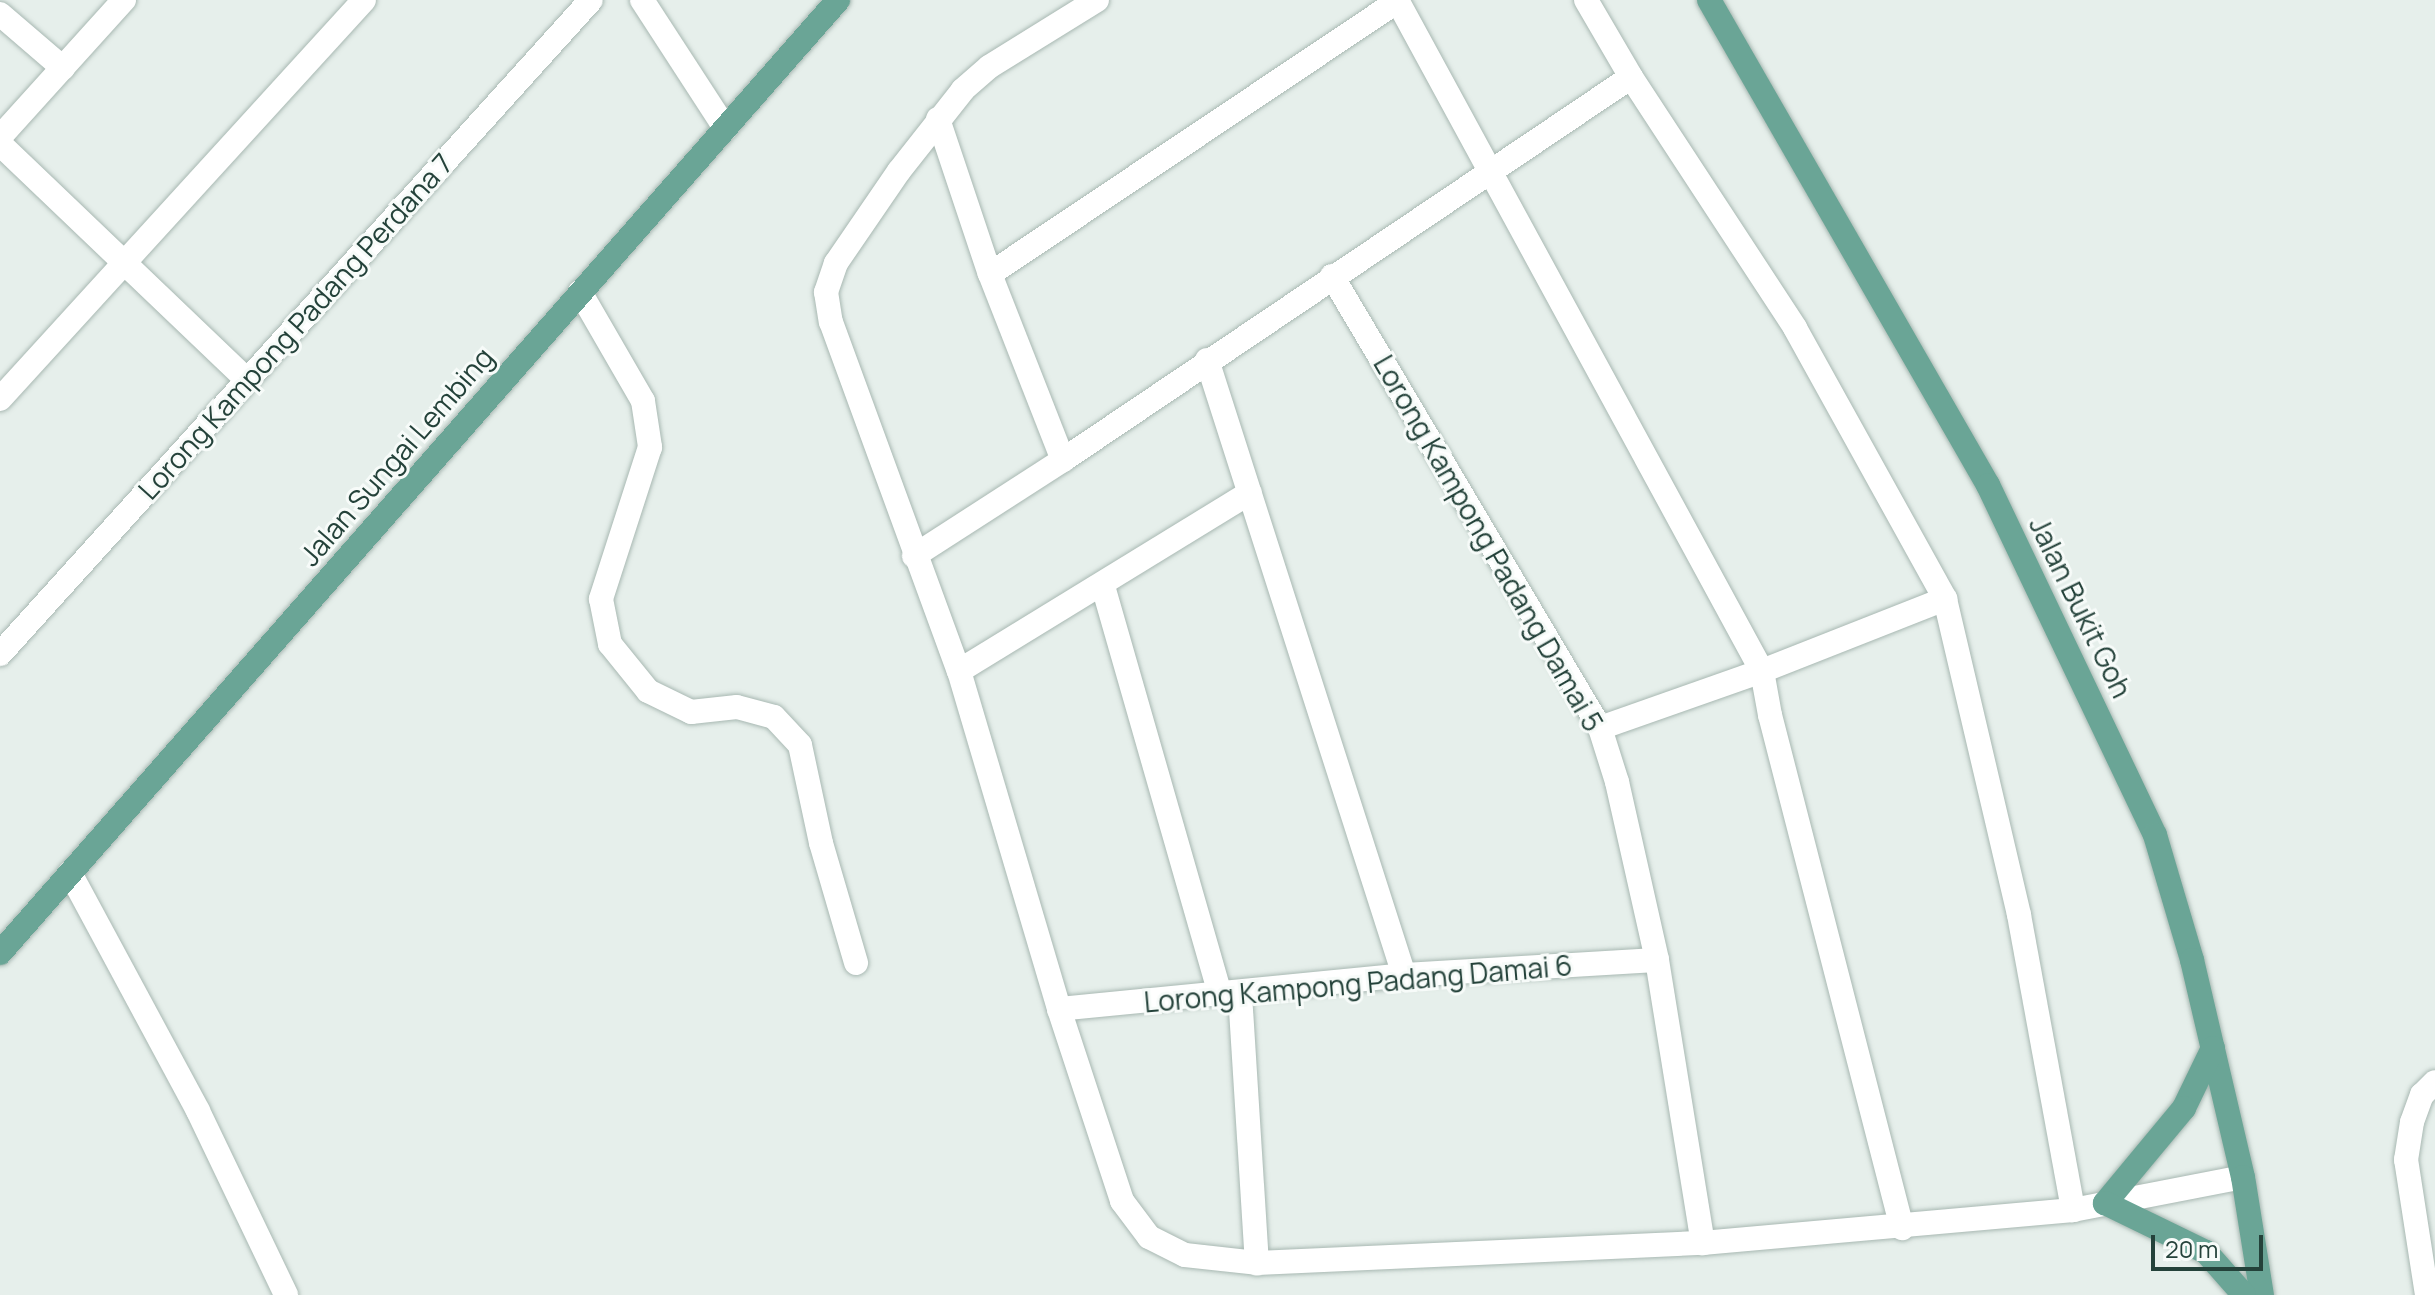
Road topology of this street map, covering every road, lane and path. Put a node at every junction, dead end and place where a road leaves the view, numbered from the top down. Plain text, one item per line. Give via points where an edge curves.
1 (124, 0) edge
2 (364, 0) edge
3 (591, 0) edge
4 (642, 0) edge
5 (838, 0) edge
6 (1097, 0) edge
7 (1586, 0) edge
8 (1709, 0) edge
9 (1398, 1) edge
10 (0, 14) edge
11 (63, 68) junction
12 (1631, 77) junction
13 (938, 119) junction
14 (725, 128) junction
15 (0, 137) edge
16 (0, 144) edge
17 (1492, 169) junction
18 (125, 263) junction
19 (990, 274) junction
20 (1332, 276) junction
21 (580, 292) junction
22 (1207, 360) junction
23 (246, 379) junction
24 (0, 399) edge
25 (1063, 460) junction
26 (1250, 493) junction
27 (914, 556) junction
28 (1103, 586) junction
29 (1945, 599) junction
30 (0, 654) edge
31 (959, 671) junction
32 (1762, 671) junction
33 (1600, 728) junction
34 (70, 873) junction
35 (0, 953) edge
36 (1657, 960) junction
37 (856, 963) dead end
38 (1404, 975) junction
39 (1230, 994) junction
40 (1059, 1009) junction
41 (2213, 1048) junction
42 (2435, 1082) edge
43 (2243, 1177) junction
44 (2105, 1203) junction
45 (2073, 1210) junction
46 (1902, 1228) junction
47 (1703, 1243) junction
48 (1257, 1263) junction
49 (286, 1295) edge
50 (2244, 1295) edge
51 (2262, 1295) edge
52 (2427, 1295) edge

1 - 11 street
2 - 18 street
3 - 23 street, Lorong Kampong Padang Perdana 7
4 - 14 street
5 - 14 main road, Jalan Sungai Lembing
6 - 13 street via 989,67
7 - 12 street
8 - 41 main road, Jalan Bukit Goh via 1988,485 2102,717 2155,835
9 - 17 street
9 - 19 street
10 - 11 street
11 - 15 street
12 - 17 street
12 - 29 street via 1795,328
13 - 19 street
13 - 27 street via 836,263 826,292 831,322
14 - 21 main road, Jalan Sungai Lembing
16 - 18 street
17 - 20 street
17 - 32 street
18 - 23 street
18 - 24 street
19 - 25 street
20 - 22 street
20 - 33 street, Lorong Kampong Padang Damai 5
21 - 34 main road, Jalan Sungai Lembing
21 - 37 street via 643,401 650,447 601,599 610,644 648,691 691,712 737,707 774,717 800,745 821,843
22 - 25 street
22 - 26 street
23 - 30 street, Lorong Kampong Padang Perdana 7
25 - 27 street
26 - 28 street
26 - 38 street
27 - 31 street
28 - 31 street
28 - 39 street
29 - 32 street
29 - 45 street via 2019,915
31 - 40 street
32 - 33 street
32 - 46 street
33 - 36 street, Lorong Kampong Padang Damai 5
34 - 35 main road, Jalan Sungai Lembing
34 - 49 street via 198,1111
36 - 38 street, Lorong Kampong Padang Damai 6
36 - 47 street, Lorong Kampong Padang Damai 5
38 - 39 street, Lorong Kampong Padang Damai 6
39 - 40 street, Lorong Kampong Padang Damai 6
39 - 48 street
40 - 48 street via 1122,1201 1149,1237 1185,1255
41 - 43 main road, Jalan Bukit Goh
41 - 44 main road via 2184,1108
42 - 52 street via 2422,1095 2406,1160
43 - 44 street
43 - 51 main road, Jalan Bukit Goh
44 - 45 street
44 - 50 main road via 2206,1252
45 - 46 street
46 - 47 street
47 - 48 street

